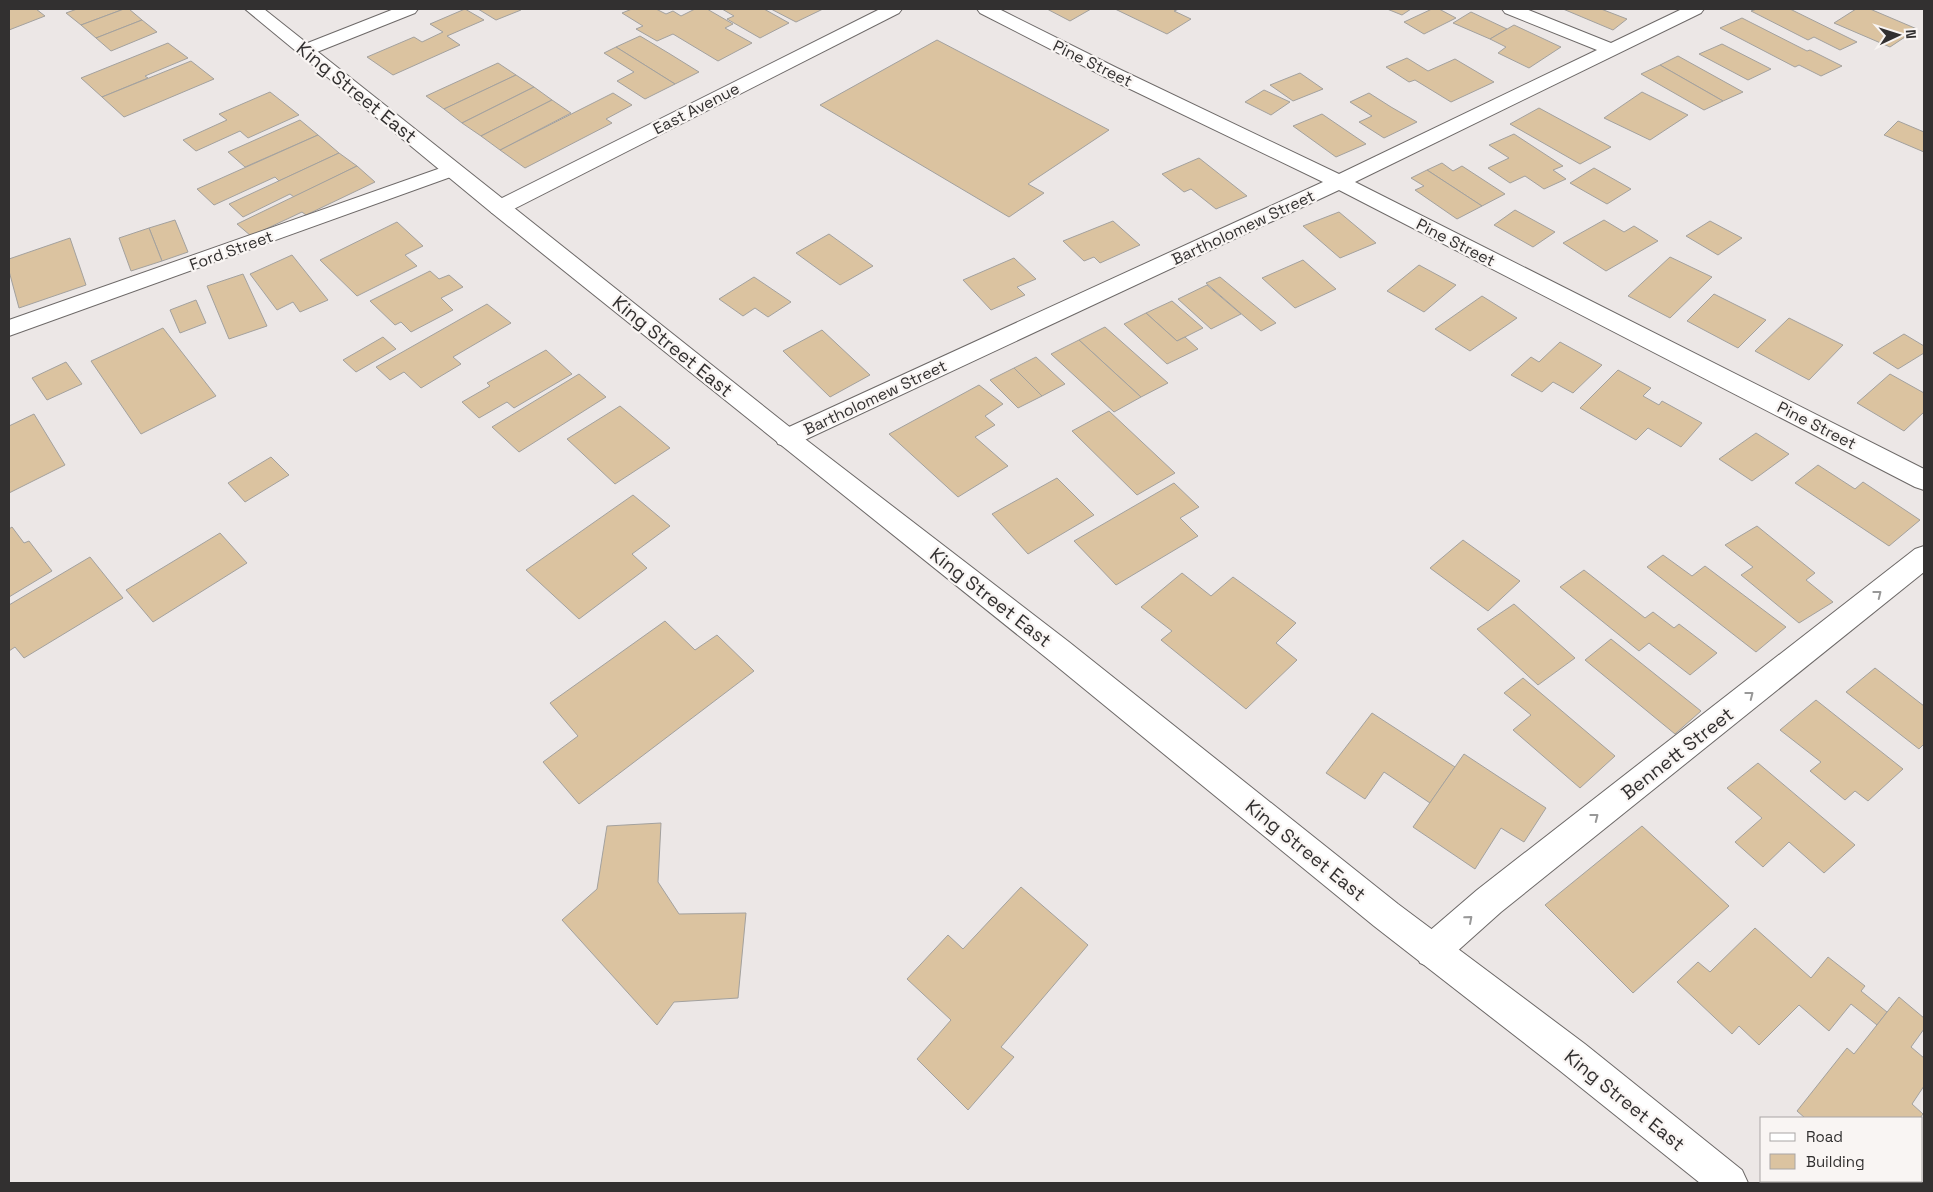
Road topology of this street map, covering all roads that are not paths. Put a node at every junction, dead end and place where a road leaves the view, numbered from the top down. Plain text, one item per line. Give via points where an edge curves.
1 (254, 9) edge
2 (409, 9) edge
3 (893, 9) edge
4 (986, 9) edge
5 (1512, 9) edge
6 (1695, 9) edge
7 (306, 50) junction
8 (1613, 50) junction
9 (452, 170) junction
10 (1339, 182) junction
11 (499, 208) junction
12 (9, 328) edge
13 (787, 438) junction
14 (1924, 480) edge
15 (1924, 557) edge
16 (1432, 951) junction
17 (1728, 1183) edge

1 - 7 street, King Street East
2 - 7 street
3 - 11 street, East Avenue
4 - 10 street, Pine Street
5 - 8 street
6 - 8 street, Bartholomew Street
7 - 9 street, King Street East
8 - 10 street, Bartholomew Street
9 - 11 street, King Street East
9 - 12 street, Ford Street
10 - 13 street, Bartholomew Street
10 - 14 street, Pine Street
11 - 13 street, King Street East
13 - 16 street, King Street East via 1059,651
16 -> 15 street, Bennett Street via 1489,901
16 - 17 street, King Street East via 1572,1057

